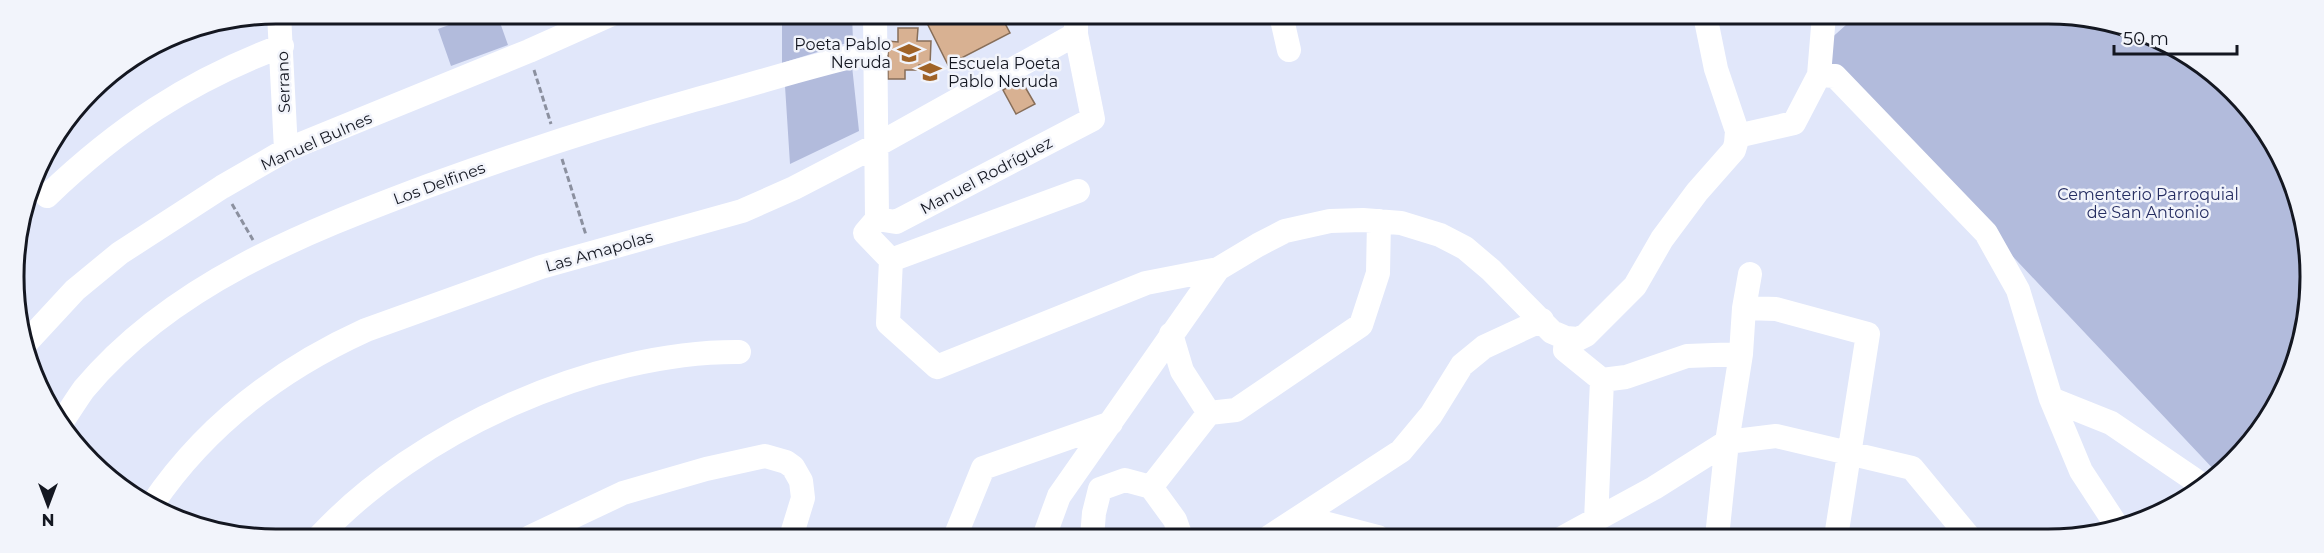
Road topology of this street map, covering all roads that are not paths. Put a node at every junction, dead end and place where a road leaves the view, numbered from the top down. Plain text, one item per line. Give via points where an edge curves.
1 (280, 24) edge
2 (589, 24) edge
3 (876, 24) edge
4 (1076, 24) edge
5 (1283, 24) edge
6 (1707, 24) edge
7 (1823, 24) edge
8 (282, 46) junction
9 (876, 51) junction
10 (1289, 51) dead end
11 (1819, 75) junction
12 (1737, 136) junction
13 (877, 144) junction
14 (286, 150) junction
15 (1078, 191) dead end
16 (47, 196) dead end
17 (878, 219) junction
18 (1379, 221) junction
19 (891, 260) junction
20 (1218, 269) junction
21 (1750, 274) dead end
22 (1744, 308) junction
23 (1542, 320) junction
24 (1171, 334) junction
25 (32, 336) edge
26 (1566, 338) junction
27 (739, 352) dead end
28 (1741, 354) junction
29 (1602, 380) junction
30 (2051, 399) junction
31 (1209, 413) junction
32 (66, 416) edge
33 (1111, 423) junction
34 (1728, 441) junction
35 (1848, 453) junction
36 (2196, 481) edge
37 (1151, 488) junction
38 (157, 499) edge
39 (1300, 516) junction
40 (2113, 520) edge
41 (1596, 521) junction
42 (328, 529) edge
43 (547, 529) edge
44 (793, 529) edge
45 (958, 529) edge
46 (1047, 529) edge
47 (1093, 529) edge
48 (1178, 529) edge
49 (1281, 529) edge
50 (1348, 529) edge
51 (1580, 529) edge
52 (1719, 529) edge
53 (1837, 529) edge
54 (1962, 529) edge

1 - 8 street, Serrano
2 - 14 street, Manuel Bulnes
3 - 9 street
4 - 13 street, Las Amapolas
4 - 17 street, Manuel Rodríguez via 1093,119 896,222
5 - 10 street
6 - 12 street
7 - 11 street
8 - 14 street, Serrano
8 - 16 street via 235,64 167,100 104,144
9 - 13 street
9 - 32 street, Los Delfines via 832,60 525,150 317,229 205,287 151,325 98,375
11 - 12 street via 1794,123
11 - 30 street via 1835,76 1986,233 2018,290
12 - 26 street via 1734,150 1696,192 1635,286 1586,335
13 - 17 street
13 - 38 street, Las Amapolas via 742,211 541,267 339,342 287,372 239,408 193,453
14 - 25 street, Manuel Bulnes via 222,187 97,271
15 - 19 street
17 - 19 street via 865,233
18 - 20 street via 1330,221 1285,231
18 - 23 street via 1401,223 1454,241 1491,270
18 - 31 street via 1378,273 1361,325 1236,410
19 - 20 street via 888,323 937,366 1146,283
20 - 24 street
21 - 22 street
22 - 28 street
22 - 35 street via 1776,309 1868,334
23 - 26 street via 1552,332
23 - 39 street via 1484,347 1462,365 1431,415 1401,451
24 - 31 street via 1182,371
24 - 33 street
26 - 29 street via 1565,350
27 - 42 street via 654,359 531,398 453,434 403,464 357,499
28 - 29 street via 1687,356 1626,377
28 - 34 street
29 - 41 street
30 - 36 street via 2111,423
30 - 40 street via 2080,471
31 - 37 street
33 - 45 street via 983,468
33 - 46 street via 1059,496
34 - 35 street via 1776,436
34 - 41 street
34 - 52 street
35 - 53 street
35 - 54 street via 1911,468
37 - 47 street via 1125,480 1100,489
37 - 48 street
39 - 49 street
39 - 50 street
41 - 51 street
43 - 44 street via 623,493 765,456 786,462 801,481 803,498

